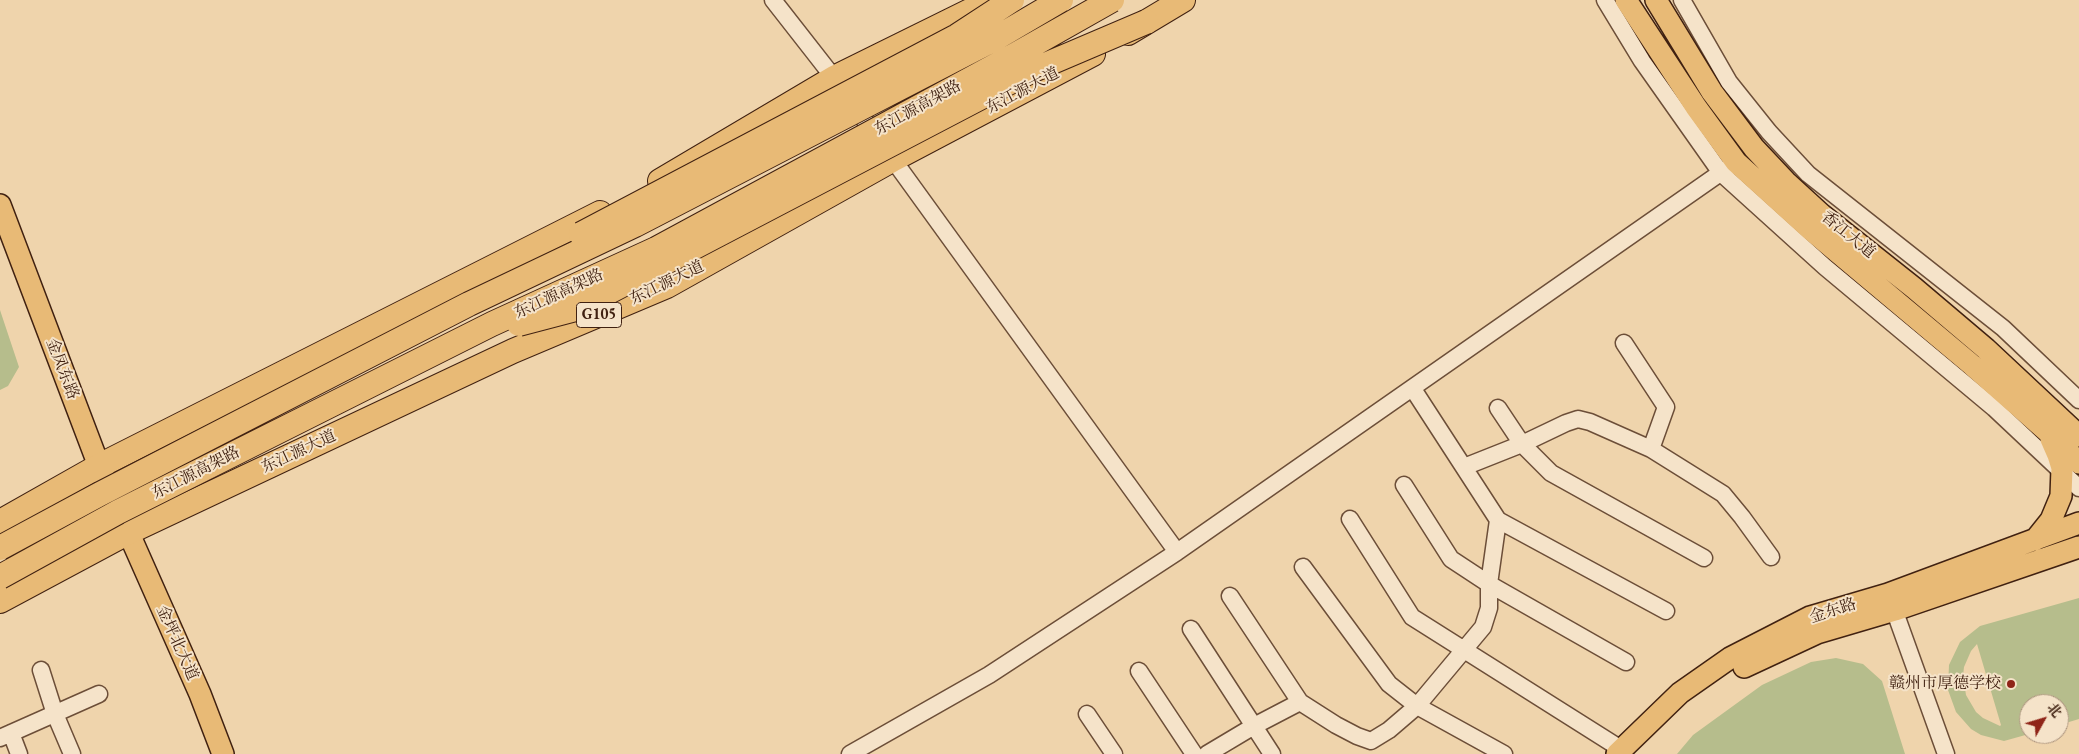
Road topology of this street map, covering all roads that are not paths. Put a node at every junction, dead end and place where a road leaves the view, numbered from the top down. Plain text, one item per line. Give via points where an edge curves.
1 (772, 0) edge
2 (992, 0) edge
3 (1012, 0) edge
4 (1061, 0) edge
5 (1112, 0) edge
6 (1183, 0) edge
7 (1605, 0) edge
8 (1626, 0) edge
9 (1656, 0) edge
10 (1682, 0) edge
11 (1146, 22) junction
12 (834, 78) junction
13 (892, 160) junction
14 (1729, 168) junction
15 (0, 205) edge
16 (469, 304) junction
17 (462, 340) junction
18 (1624, 343) dead end
19 (1414, 389) junction
20 (2079, 400) edge
21 (1498, 408) dead end
22 (2079, 436) edge
23 (1522, 444) junction
24 (1651, 449) junction
25 (99, 466) junction
26 (1464, 466) junction
27 (2070, 467) edge
28 (1404, 485) dead end
29 (2079, 488) edge
30 (1350, 519) dead end
31 (1498, 520) junction
32 (0, 522) edge
33 (2079, 523) edge
34 (128, 533) junction
35 (2035, 540) junction
36 (0, 548) edge
37 (2073, 550) edge
38 (1177, 552) junction
39 (1771, 557) dead end
40 (1704, 558) dead end
41 (1303, 567) dead end
42 (0, 577) edge
43 (1489, 584) junction
44 (1230, 596) dead end
45 (0, 601) edge
46 (1891, 602) junction
47 (1666, 611) dead end
48 (1190, 630) dead end
49 (1466, 651) junction
50 (1626, 662) dead end
51 (41, 670) dead end
52 (1139, 671) dead end
53 (99, 694) dead end
54 (1300, 702) junction
55 (1417, 706) junction
56 (55, 714) junction
57 (1087, 714) dead end
58 (1254, 726) junction
59 (6, 735) edge
60 (1370, 747) edge
61 (1624, 752) edge
62 (19, 754) edge
63 (72, 754) edge
64 (222, 754) edge
65 (850, 754) edge
66 (1114, 754) edge
67 (1194, 754) edge
68 (1207, 754) edge
69 (1272, 754) edge
70 (1504, 754) edge
71 (1946, 754) edge

1 - 12 street
2 - 12 highway
3 - 16 highway, bridge via 958,36 564,243
4 - 16 highway, 东江源高架路, bridge via 998,37 635,225
5 - 17 highway, 东江源高架路, bridge via 656,249
6 - 11 highway, 东江源大道 / G105
7 - 14 street via 1642,61
8 - 14 main road via 1696,107
9 - 22 main road, 香江大道 via 1712,92 1754,148 1786,182 1986,350
10 - 20 street via 1729,82 1808,174 2004,328
11 - 13 highway, 东江源大道 / G105 via 1079,62
11 - 17 highway, bridge via 1031,72 576,309
12 - 13 street
12 - 25 highway via 630,198
13 - 34 highway, 东江源大道 / G105 via 667,286 513,351
13 - 38 street
14 - 19 street
14 - 27 street via 1825,267
14 - 27 main road via 1810,230 1972,365 2045,430
15 - 25 main road, 金凤东路
16 - 36 highway, 东江源高架路, bridge
17 - 42 highway, 东江源高架路, bridge via 118,512
18 - 24 street via 1666,407
19 - 26 street
19 - 38 street
21 - 23 street
23 - 24 street via 1578,419
23 - 26 street
23 - 40 street via 1551,473
24 - 39 street via 1722,494
25 - 32 highway
25 - 34 main road, 金凤东路
26 - 31 street
27 - 29 street
27 - 35 main road via 2057,508
28 - 43 street via 1450,559
30 - 49 street via 1412,617
31 - 43 street
31 - 47 street
33 - 35 main road, 金东路
34 - 45 highway, 东江源大道 / G105
34 - 64 main road, 金坪北大道 via 200,694
35 - 46 main road, 金东路
37 - 46 main road, 金东路
38 - 65 street via 988,675
41 - 55 street via 1389,684
43 - 49 street via 1489,608 1483,628
43 - 50 street
44 - 54 street
46 - 61 main road, 金东路 via 1810,617 1730,658 1680,693
46 - 71 street
48 - 58 street
49 - 55 street
49 - 61 street
51 - 56 street
52 - 67 street
53 - 56 street
54 - 58 street
54 - 60 street
55 - 60 street
55 - 70 street
56 - 59 street
56 - 63 street
57 - 66 street
58 - 68 street
58 - 69 street
59 - 62 street

